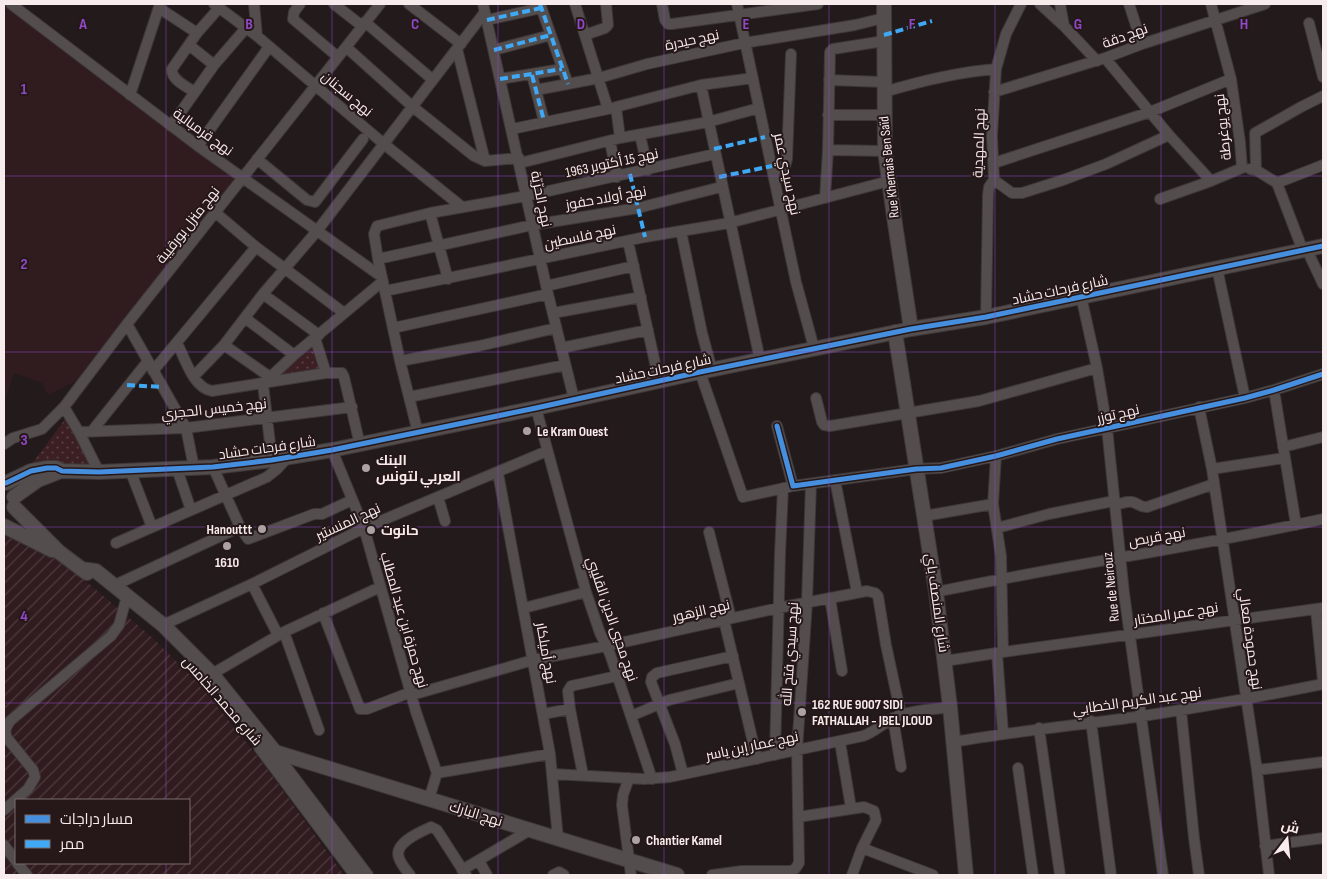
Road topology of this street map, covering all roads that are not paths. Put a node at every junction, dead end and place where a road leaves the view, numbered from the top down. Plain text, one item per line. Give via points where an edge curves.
1 (11, 4) edge
2 (254, 4) edge
3 (292, 4) edge
4 (300, 4) edge
5 (334, 4) edge
6 (380, 4) edge
7 (409, 4) edge
8 (575, 4) edge
9 (606, 4) edge
10 (662, 4) edge
11 (818, 4) edge
12 (1020, 4) edge
13 (1040, 4) edge
14 (1060, 4) edge
15 (1129, 4) edge
16 (1210, 4) edge
17 (1264, 4) edge
18 (160, 6) edge
19 (216, 6) edge
20 (541, 6) edge
21 (764, 7) edge
22 (738, 9) edge
23 (884, 11) edge
24 (485, 12) edge
25 (292, 15) junction
26 (1215, 21) junction
27 (1310, 23) dead end
28 (364, 24) junction
29 (1064, 26) junction
30 (246, 28) junction
31 (198, 33) junction
32 (551, 35) junction
33 (585, 35) junction
34 (256, 36) junction
35 (884, 41) junction
36 (744, 43) junction
37 (1142, 44) junction
38 (189, 45) junction
39 (459, 46) junction
40 (269, 47) junction
41 (346, 47) junction
42 (494, 50) junction
43 (791, 54) dead end
44 (338, 57) junction
45 (1101, 60) junction
46 (214, 65) junction
47 (562, 69) junction
48 (996, 69) junction
49 (532, 75) junction
50 (1323, 77) edge
51 (599, 78) junction
52 (753, 78) junction
53 (500, 79) junction
54 (1232, 79) junction
55 (433, 80) junction
56 (829, 80) junction
57 (568, 84) junction
58 (315, 85) junction
59 (701, 85) junction
60 (884, 87) junction
61 (536, 90) junction
62 (195, 92) junction
63 (994, 92) junction
64 (130, 95) junction
65 (1323, 96) edge
66 (413, 107) junction
67 (612, 108) junction
68 (759, 108) junction
69 (1150, 112) junction
70 (828, 115) junction
71 (884, 115) junction
72 (544, 121) junction
73 (708, 122) junction
74 (171, 126) junction
75 (512, 129) junction
76 (1255, 133) junction
77 (640, 135) junction
78 (1169, 135) junction
79 (620, 138) junction
80 (362, 139) dead end
81 (610, 141) junction
82 (1240, 142) junction
83 (384, 144) junction
84 (198, 146) junction
85 (828, 150) junction
86 (885, 151) junction
87 (715, 154) junction
88 (257, 159) junction
89 (485, 160) junction
90 (519, 160) junction
91 (994, 162) junction
92 (1323, 165) edge
93 (1242, 168) junction
94 (648, 170) junction
95 (1256, 170) junction
96 (774, 171) junction
97 (243, 177) junction
98 (617, 177) junction
99 (994, 180) junction
100 (889, 181) junction
101 (1211, 181) junction
102 (1277, 183) junction
103 (721, 187) junction
104 (526, 196) junction
105 (825, 198) junction
106 (1160, 199) dead end
107 (462, 206) junction
108 (781, 210) junction
109 (216, 213) junction
110 (430, 213) junction
111 (729, 222) junction
112 (532, 225) junction
113 (317, 231) junction
114 (681, 231) junction
115 (628, 241) junction
116 (438, 245) junction
117 (1323, 246) edge
118 (256, 247) junction
119 (1305, 250) junction
120 (378, 259) junction
121 (540, 260) junction
122 (634, 266) junction
123 (285, 267) junction
124 (1217, 268) junction
125 (448, 279) junction
126 (383, 283) junction
127 (1323, 284) edge
128 (547, 290) junction
129 (263, 294) junction
130 (1081, 296) junction
131 (641, 297) junction
132 (552, 313) junction
133 (344, 314) junction
134 (986, 317) junction
135 (244, 318) junction
136 (127, 324) junction
137 (393, 328) junction
138 (556, 328) junction
139 (911, 329) junction
140 (648, 330) junction
141 (896, 332) junction
142 (317, 337) junction
143 (177, 343) junction
144 (224, 345) junction
145 (561, 348) junction
146 (814, 348) junction
147 (294, 356) junction
148 (760, 360) junction
149 (148, 361) junction
150 (400, 361) junction
151 (565, 365) junction
152 (1097, 368) junction
153 (154, 371) junction
154 (706, 371) junction
155 (326, 373) junction
156 (1323, 374) edge
157 (194, 376) junction
158 (266, 381) junction
159 (659, 381) junction
160 (1274, 390) junction
161 (408, 397) junction
162 (816, 398) dead end
163 (1244, 398) junction
164 (574, 399) junction
165 (64, 407) junction
166 (352, 407) junction
167 (1199, 407) junction
168 (536, 408) junction
169 (908, 412) junction
170 (267, 417) junction
171 (776, 426) dead end
172 (186, 428) junction
173 (1107, 428) junction
174 (92, 431) junction
175 (79, 432) junction
176 (418, 433) junction
177 (1323, 437) edge
178 (4, 444) edge
179 (360, 445) junction
180 (332, 450) junction
181 (547, 451) junction
182 (1284, 453) junction
183 (996, 456) junction
184 (288, 457) junction
185 (272, 460) junction
186 (213, 467) junction
187 (194, 468) junction
188 (1212, 468) junction
189 (177, 469) junction
190 (916, 469) junction
191 (130, 470) junction
192 (62, 471) junction
193 (98, 472) junction
194 (498, 473) junction
195 (835, 480) junction
196 (5, 482) edge
197 (811, 484) junction
198 (1214, 484) junction
199 (788, 487) junction
200 (226, 494) junction
201 (438, 497) junction
202 (352, 500) junction
203 (14, 502) junction
204 (1115, 503) junction
205 (993, 504) junction
206 (191, 510) junction
207 (924, 516) junction
208 (1323, 519) edge
209 (4, 520) edge
210 (445, 521) dead end
211 (1296, 525) junction
212 (4, 526) edge
213 (240, 527) junction
214 (152, 528) junction
215 (364, 528) junction
216 (997, 528) junction
217 (709, 532) dead end
218 (1222, 540) junction
219 (116, 543) dead end
220 (59, 552) junction
221 (1122, 557) junction
222 (81, 568) junction
223 (1001, 578) junction
224 (252, 584) junction
225 (115, 585) junction
226 (380, 587) junction
227 (586, 592) junction
228 (857, 592) junction
229 (936, 592) junction
230 (830, 598) junction
231 (807, 602) junction
232 (124, 603) junction
233 (524, 608) junction
234 (778, 608) junction
235 (1320, 609) edge
236 (323, 613) junction
237 (727, 619) junction
238 (1233, 619) junction
239 (164, 625) junction
240 (281, 633) junction
241 (1130, 635) junction
242 (606, 646) junction
243 (1000, 652) junction
244 (733, 656) junction
245 (533, 660) junction
246 (944, 662) junction
247 (842, 672) dead end
248 (212, 674) junction
249 (617, 676) junction
250 (1323, 682) edge
251 (739, 683) junction
252 (411, 693) junction
253 (1245, 699) junction
254 (658, 705) junction
255 (950, 708) junction
256 (570, 709) junction
257 (1181, 710) junction
258 (543, 714) junction
259 (631, 716) junction
260 (897, 716) junction
261 (1140, 716) junction
262 (1091, 721) junction
263 (1039, 728) junction
264 (319, 730) dead end
265 (1003, 733) junction
266 (840, 742) junction
267 (954, 742) junction
268 (797, 750) junction
269 (275, 752) junction
270 (550, 754) junction
271 (775, 755) junction
272 (757, 759) junction
273 (1323, 762) edge
274 (901, 767) dead end
275 (1018, 768) dead end
276 (1257, 770) junction
277 (437, 773) junction
278 (553, 774) junction
279 (683, 774) junction
280 (583, 775) junction
281 (629, 778) junction
282 (652, 779) junction
283 (17, 799) edge
284 (429, 799) junction
285 (15, 800) edge
286 (851, 808) junction
287 (4, 810) edge
288 (798, 817) junction
289 (530, 830) junction
290 (1323, 838) edge
291 (558, 839) junction
292 (4, 845) edge
293 (1265, 846) junction
294 (862, 848) junction
295 (15, 859) edge
296 (479, 861) junction
297 (630, 861) junction
298 (19, 864) edge
299 (464, 873) edge
300 (742, 873) edge
301 (27, 875) edge
302 (357, 875) edge
303 (368, 875) edge
304 (410, 875) edge
305 (487, 875) edge
306 (631, 875) edge
307 (677, 875) edge
308 (712, 875) edge
309 (852, 875) edge
310 (933, 875) edge
311 (966, 875) edge
312 (1033, 875) edge
313 (1060, 875) edge
314 (1111, 875) edge
315 (1163, 875) edge
316 (1199, 875) edge
317 (1269, 875) edge

1 - 64 street, نهج قرمبالية
2 - 34 street
3 - 25 street
4 - 25 street
5 - 28 street
6 - 28 street, نهج منزل بورقيبة
7 - 39 street
8 - 33 street
9 - 33 street via 608,25
10 - 22 street via 664,20 668,24
11 - 21 street
12 - 48 street, نهج المهدية via 1006,34
13 - 29 street
14 - 29 street
15 - 37 street
16 - 26 street, نهج يوغرطة
17 - 26 street, نهج دقة
18 - 31 street
18 - 64 street
19 - 30 street, نهج سجنان
19 - 31 street
20 - 24 street
20 - 32 street
21 - 22 street
22 - 36 street, نهج سيدي عمر
23 - 35 street, Rue Khemais Ben Saïd
23 - 36 street, نهج حيدرة via 856,25
24 - 39 street
24 - 42 street, نهج الحرّيّة
25 - 44 street
26 - 37 street, نهج دقة
26 - 54 street, نهج يوغرطة
27 - 50 street
28 - 41 street, نهج منزل بورقيبة
28 - 55 street
29 - 45 street
30 - 34 street, نهج سجنان
30 - 46 street
31 - 38 street
32 - 42 street
32 - 47 street
33 - 51 street
34 - 40 street, نهج سجنان
35 - 56 street via 833,49
35 - 60 street, Rue Khemais Ben Saïd
36 - 51 street, نهج حيدرة
36 - 52 street, نهج سيدي عمر
37 - 45 street, نهج دقة
38 - 46 street
38 - 62 street via 171,74
39 - 55 street
39 - 89 street
40 - 58 street, نهج سجنان
40 - 84 street
41 - 44 street, نهج منزل بورقيبة
41 - 66 street
42 - 53 street, نهج الحرّيّة
43 - 96 street via 788,159 785,166
44 - 58 street, نهج منزل بورقيبة
45 - 63 street, نهج دقة
45 - 69 street
46 - 62 street
47 - 49 street
47 - 57 street
48 - 60 street
48 - 63 street, نهج المهدية
49 - 53 street
49 - 61 street
51 - 57 street, نهج حيدرة
51 - 67 street
52 - 59 street
52 - 68 street, نهج سيدي عمر
53 - 75 street, نهج الحرّيّة
54 - 69 street
54 - 82 street, نهج يوغرطة
55 - 66 street
56 - 60 street
56 - 70 street
57 - 61 street, نهج حيدرة
58 - 83 street, نهج سجنان
58 - 88 street, نهج منزل بورقيبة
59 - 67 street
59 - 73 street
60 - 71 street, Rue Khemais Ben Saïd
61 - 72 street
62 - 74 street
63 - 91 street, نهج المهدية
64 - 74 street, نهج قرمبالية
65 - 76 street
66 - 83 street
66 - 89 street via 474,156
67 - 72 street
67 - 79 street
68 - 73 street
68 - 96 street, نهج سيدي عمر
69 - 78 street
69 - 91 street
70 - 71 street
70 - 85 street
71 - 86 street, Rue Khemais Ben Saïd
72 - 75 street
73 - 77 street
73 - 87 street
74 - 84 street, نهج قرمبالية
75 - 90 street, نهج الحرّيّة
76 - 82 street
76 - 95 street
77 - 79 street
77 - 94 street
78 - 99 street via 1106,164 1022,193 1012,193
78 - 101 street
79 - 81 street
80 - 88 street via 314,202 307,200
81 - 90 street
81 - 98 street
82 - 93 street, نهج يوغرطة
83 - 107 street, نهج سجنان
83 - 113 street
84 - 97 street, نهج قرمبالية
85 - 86 street
85 - 105 street
86 - 100 street, Rue Khemais Ben Saïd
87 - 94 street, نهج 15 أكتوبر 1963
87 - 103 street
88 - 97 street, نهج منزل بورقيبة
89 - 90 street
90 - 104 street, نهج الحرّيّة
91 - 99 street, نهج المهدية
92 - 102 street
93 - 95 street, نهج يوغرطة
93 - 101 street
94 - 98 street, نهج 15 أكتوبر 1963
95 - 102 street, نهج يوغرطة
96 - 108 street, نهج سيدي عمر
97 - 109 street, نهج منزل بورقيبة
97 - 113 street, نهج قرمبالية
98 - 104 street, نهج 15 أكتوبر 1963
99 - 134 street, نهج المهدية via 988,195
100 - 105 street, نهج فلسطين
100 - 139 street, Rue Khemais Ben Saïd
101 - 106 street
102 - 119 street
103 - 111 street
103 - 112 street, نهج أولاد حفوز via 638,208
104 - 107 street, نهج 15 أكتوبر 1963
104 - 112 street, نهج الحرّيّة
105 - 108 street, نهج فلسطين
107 - 110 street, نهج 15 أكتوبر 1963
108 - 111 street, نهج فلسطين
108 - 146 street, نهج سيدي عمر
109 - 118 street
109 - 136 street, نهج منزل بورقيبة
110 - 116 street
110 - 120 street, نهج 15 أكتوبر 1963 via 379,224 374,234
111 - 114 street, نهج فلسطين
111 - 148 street
112 - 116 street, نهج أولاد حفوز
112 - 121 street, نهج الحرّيّة
113 - 123 street
113 - 126 street, نهج قرمبالية
114 - 115 street, نهج فلسطين
114 - 154 street
115 - 121 street, نهج فلسطين
115 - 122 street
116 - 120 street, نهج أولاد حفوز
116 - 125 street
117 - 119 street, شارع فرحات حشاد
118 - 123 street
118 - 143 street
119 - 124 street, شارع فرحات حشاد
119 - 127 street
120 - 126 street
121 - 125 street, نهج فلسطين
121 - 128 street, نهج الحرّيّة
122 - 128 street
122 - 131 street
123 - 129 street
123 - 133 street
124 - 130 street, شارع فرحات حشاد
124 - 163 street
125 - 126 street, نهج فلسطين
126 - 133 street
126 - 137 street
128 - 132 street, نهج الحرّيّة
128 - 137 street
129 - 135 street
129 - 142 street
130 - 134 street, شارع فرحات حشاد
130 - 152 street, Rue de Neirouz
131 - 132 street
131 - 140 street
132 - 138 street, نهج الحرّيّة
133 - 142 street
134 - 139 street, شارع فرحات حشاد
135 - 144 street
135 - 147 street
136 - 149 street
136 - 165 street, نهج منزل بورقيبة
137 - 150 street
138 - 145 street, نهج الحرّيّة
138 - 150 street
139 - 141 street, شارع فرحات حشاد
140 - 145 street
140 - 159 street
141 - 146 street, شارع فرحات حشاد
141 - 169 street, شارع المنصف باي
142 - 147 street
142 - 155 street
143 - 153 street
143 - 157 street
144 - 157 street
144 - 158 street
145 - 151 street, نهج الحرّيّة
146 - 148 street, شارع فرحات حشاد
147 - 158 street
148 - 154 street, شارع فرحات حشاد
149 - 153 street
149 - 174 street
150 - 161 street
151 - 161 street
151 - 164 street, نهج الحرّيّة
152 - 169 street via 979,401
152 - 173 street, Rue de Neirouz
153 - 172 street
154 - 159 street, شارع فرحات حشاد
154 - 199 street, نهج توزر via 743,497
155 - 158 street
155 - 166 street via 343,374
156 - 160 street, نهج توزر
157 - 158 street via 203,388 212,391
158 - 170 street
159 - 164 street, شارع فرحات حشاد
160 - 163 street, نهج توزر
160 - 182 street
161 - 176 street
162 - 169 street via 822,422 828,426
163 - 167 street, نهج توزر
164 - 168 street, شارع فرحات حشاد
165 - 175 street
165 - 178 street, نهج منزل بورقيبة via 42,429
166 - 170 street, نهج خميس الحجري
166 - 179 street
167 - 173 street, نهج توزر
167 - 188 street, نهج حمودة معالي
168 - 176 street, شارع فرحات حشاد
168 - 181 street, نهج محيي الدين القليبي
169 - 190 street, شارع المنصف باي
170 - 172 street, نهج خميس الحجري
170 - 185 street
171 - 199 street
172 - 174 street, نهج خميس الحجري
172 - 187 street
173 - 183 street, نهج توزر
173 - 204 street, Rue de Neirouz
174 - 175 street, نهج خميس الحجري
175 - 193 street
176 - 179 street, شارع فرحات حشاد
177 - 182 street
179 - 180 street, شارع فرحات حشاد
180 - 184 street, شارع فرحات حشاد
180 - 202 street, نهج حمزة ابن عبد المطلب
181 - 194 street, نهج المنستير
181 - 227 street, نهج محيي الدين القليبي
182 - 188 street
182 - 211 street
183 - 190 street, نهج توزر via 941,468
183 - 205 street
184 - 185 street, شارع فرحات حشاد
184 - 200 street via 267,476
185 - 186 street, شارع فرحات حشاد
186 - 187 street, شارع فرحات حشاد
186 - 200 street
187 - 189 street, شارع فرحات حشاد
188 - 198 street, نهج حمودة معالي
189 - 191 street, شارع فرحات حشاد
189 - 206 street
190 - 195 street, نهج توزر
190 - 207 street, شارع المنصف باي
191 - 193 street, شارع فرحات حشاد
191 - 214 street
192 - 193 street, شارع فرحات حشاد
192 - 196 street, شارع فرحات حشاد via 39,469
192 - 203 street, شارع فرحات حشاد via 38,480
194 - 201 street, نهج المنستير
194 - 233 street, نهج أميلكار
195 - 197 street, نهج توزر
195 - 228 street
196 - 203 street via 12,489
197 - 199 street, نهج توزر
197 - 231 street, نهج سيدي فتح الله
198 - 204 street via 1148,507 1134,502
198 - 218 street, نهج حمودة معالي
199 - 234 street
200 - 206 street
200 - 213 street
201 - 210 street
201 - 215 street, نهج المنستير
202 - 213 street via 249,539
202 - 215 street, نهج حمزة ابن عبد المطلب
203 - 209 street, شارع فرحات حشاد
203 - 220 street
204 - 216 street via 1049,514
204 - 221 street, Rue de Neirouz
205 - 207 street
205 - 216 street
206 - 214 street
207 - 229 street, شارع المنصف باي
208 - 211 street, نهج قربص
211 - 218 street, نهج قربص
212 - 220 street
213 - 225 street
214 - 219 street
215 - 224 street, نهج المنستير
215 - 226 street, نهج حمزة ابن عبد المطلب
216 - 223 street
217 - 237 street
218 - 221 street, نهج قربص
218 - 238 street, نهج حمودة معالي
220 - 222 street, شارع محمد الخامس
221 - 223 street, نهج قربص
221 - 241 street, Rue de Neirouz
222 - 225 street via 94,570
222 - 232 street, شارع محمد الخامس
223 - 229 street, نهج قربص
223 - 243 street
224 - 239 street, نهج المنستير
224 - 240 street
225 - 239 street
226 - 236 street
226 - 252 street, نهج حمزة ابن عبد المطلب
227 - 233 street
227 - 242 street, نهج محيي الدين القليبي
228 - 230 street, نهج الزهور
228 - 260 street, نهج الزهور via 872,591 878,596
229 - 246 street, شارع المنصف باي
230 - 231 street, نهج الزهور
230 - 247 street
231 - 234 street, نهج الزهور
231 - 268 street, نهج سيدي فتح الله
232 - 283 street via 119,625 111,636 6,727 7,738 33,770 34,776 28,789
232 - 302 street, شارع محمد الخامس via 208,681
233 - 245 street, نهج أميلكار
234 - 237 street, نهج الزهور
234 - 271 street
235 - 238 street, نهج عمر المختار
235 - 250 street
236 - 240 street
236 - 252 street, نهج الزهور via 360,708 368,709
237 - 242 street, نهج الزهور
237 - 244 street
238 - 241 street, نهج عمر المختار
238 - 253 street, نهج حمودة معالي
239 - 248 street
240 - 248 street
240 - 264 street
241 - 243 street, نهج عمر المختار
241 - 261 street, Rue de Neirouz
242 - 245 street, نهج الزهور
242 - 249 street, نهج محيي الدين القليبي
243 - 246 street, نهج عمر المختار
243 - 265 street
244 - 251 street
244 - 254 street via 653,675 651,682
245 - 252 street, نهج الزهور
245 - 258 street, نهج أميلكار
246 - 255 street, شارع المنصف باي
248 - 269 street
249 - 256 street via 571,686 567,694
249 - 259 street, نهج محيي الدين القليبي
250 - 253 street, نهج عبد الكريم الخطابي
251 - 254 street
251 - 272 street
252 - 277 street, نهج حمزة ابن عبد المطلب
253 - 257 street, نهج عبد الكريم الخطابي
253 - 276 street, نهج حمودة معالي
254 - 259 street
254 - 279 street via 675,744
255 - 260 street, نهج عمار إبن ياسر
255 - 267 street, شارع المنصف باي
256 - 258 street
256 - 280 street
257 - 261 street, نهج عبد الكريم الخطابي
257 - 316 street
258 - 270 street, نهج أميلكار
259 - 282 street, نهج محيي الدين القليبي
260 - 266 street, نهج عمار إبن ياسر via 873,733
260 - 274 street, نهج الزهور
261 - 262 street, نهج عبد الكريم الخطابي
261 - 315 street, Rue de Neirouz
262 - 263 street, نهج عبد الكريم الخطابي
262 - 314 street
263 - 265 street, نهج عبد الكريم الخطابي
263 - 313 street
265 - 267 street, نهج عبد الكريم الخطابي
266 - 268 street, نهج عمار إبن ياسر
266 - 286 street
267 - 311 street, شارع المنصف باي
268 - 271 street, نهج عمار إبن ياسر
268 - 288 street, نهج سيدي فتح الله
269 - 284 street, نهج البارك
269 - 303 street
270 - 277 street
270 - 278 street, نهج أميلكار
271 - 272 street, نهج عمار إبن ياسر
272 - 279 street, نهج عمار إبن ياسر
273 - 276 street
275 - 312 street
276 - 293 street, نهج حمودة معالي
277 - 284 street
278 - 280 street, نهج عمار إبن ياسر
278 - 291 street, نهج أميلكار
279 - 282 street, نهج عمار إبن ياسر
280 - 281 street, نهج عمار إبن ياسر
281 - 282 street, نهج عمار إبن ياسر
281 - 297 street via 622,805
284 - 289 street, نهج البارك
285 - 287 street
286 - 288 street
286 - 294 street via 864,807 874,811 876,820
288 - 300 street, نهج سيدي فتح الله via 798,865 791,871
289 - 291 street, نهج البارك
289 - 296 street
290 - 293 street
291 - 297 street, نهج البارك
292 - 295 street
293 - 317 street, نهج حمودة معالي
294 - 309 street
294 - 310 street
296 - 299 street
296 - 305 street
297 - 306 street
297 - 307 street, نهج البارك
298 - 301 street
299 - 304 street via 437,830 429,827 398,849 398,857
300 - 308 street

